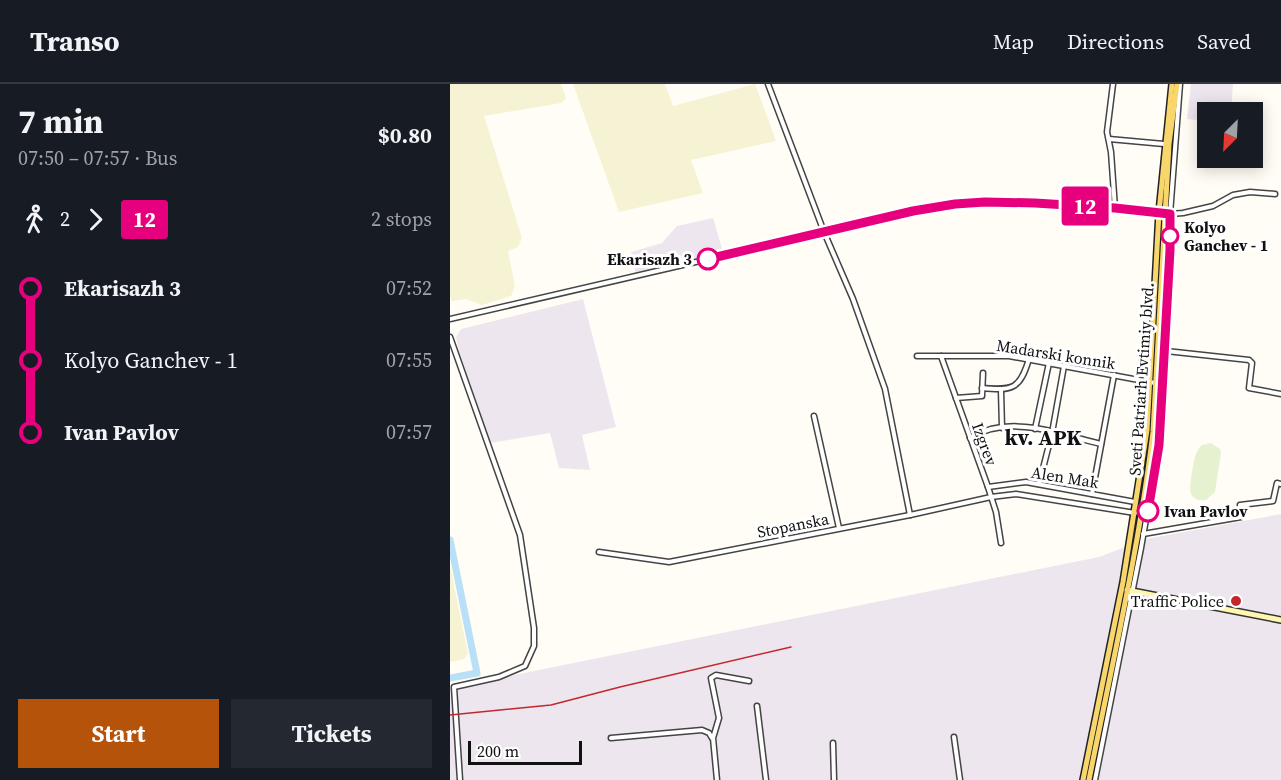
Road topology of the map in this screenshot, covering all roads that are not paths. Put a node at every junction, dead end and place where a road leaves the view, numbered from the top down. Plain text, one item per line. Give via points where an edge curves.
1 (768, 84) edge
2 (1113, 84) edge
3 (1172, 84) edge
4 (1178, 84) edge
5 (1109, 139) junction
6 (1164, 144) junction
7 (1275, 194) dead end
8 (1115, 208) junction
9 (1165, 213) junction
10 (824, 232) junction
11 (450, 319) edge
12 (450, 337) edge
13 (1157, 350) junction
14 (1165, 350) junction
15 (917, 356) dead end
16 (941, 356) junction
17 (1029, 359) junction
18 (1049, 363) junction
19 (1064, 366) junction
20 (983, 373) dead end
21 (1114, 375) junction
22 (1152, 383) junction
23 (982, 388) junction
24 (1001, 389) junction
25 (1281, 394) edge
26 (956, 398) junction
27 (814, 416) dead end
28 (1002, 428) junction
29 (1035, 429) junction
30 (1052, 433) junction
31 (970, 438) junction
32 (1101, 444) junction
33 (1039, 484) junction
34 (1281, 484) edge
35 (988, 487) junction
36 (1092, 494) junction
37 (991, 497) junction
38 (1137, 502) junction
39 (1135, 513) junction
40 (910, 515) junction
41 (839, 528) junction
42 (1143, 533) junction
43 (1137, 537) junction
44 (1000, 543) dead end
45 (599, 552) dead end
46 (1124, 577) junction
47 (1130, 590) junction
48 (1120, 598) junction
49 (1281, 620) edge
50 (749, 681) dead end
51 (757, 706) dead end
52 (954, 737) dead end
53 (611, 738) dead end
54 (713, 738) junction
55 (833, 743) dead end
56 (460, 780) edge
57 (717, 780) edge
58 (766, 780) edge
59 (834, 780) edge
60 (960, 780) edge
61 (1083, 780) edge
62 (1089, 780) edge
63 (1095, 780) edge

1 - 10 street
2 - 5 street
3 - 6 main road, Sveti Patriarh Evtimiy blvd.
4 - 9 main road, Sveti Patriarh Evtimiy blvd.
5 - 6 street
5 - 8 street
6 - 9 main road, Sveti Patriarh Evtimiy blvd.
7 - 9 street via 1250,192 1233,195 1213,206
8 - 9 street
8 - 10 street via 985,202 913,211
9 - 13 main road, Sveti Patriarh Evtimiy blvd.
9 - 14 street
9 - 22 main road, Sveti Patriarh Evtimiy blvd.
10 - 11 street
10 - 40 street via 885,389
12 - 56 street via 520,535 534,628 534,646 525,666 499,677 454,687
13 - 14 street
13 - 22 main road, Sveti Patriarh Evtimiy blvd.
14 - 25 street via 1249,360 1249,388
14 - 42 street via 1159,445
15 - 16 street, Madarski konnik
16 - 17 street, Madarski konnik
16 - 26 street, Izgrev
17 - 18 street, Madarski konnik
17 - 24 street via 1019,384
18 - 19 street, Madarski konnik
18 - 29 street
19 - 21 street, Madarski konnik
19 - 30 street
20 - 23 street
21 - 22 street, Madarski konnik
21 - 32 street
22 - 38 main road, Sveti Patriarh Evtimiy blvd.
22 - 43 main road, Sveti Patriarh Evtimiy blvd. via 1150,455
23 - 24 street
23 - 26 street via 982,396
24 - 28 street
26 - 31 street, Izgrev
27 - 41 street
28 - 29 street
28 - 31 street
29 - 30 street
30 - 32 street
30 - 33 street
31 - 35 street, Izgrev
32 - 36 street
33 - 35 street, Alen Mak
33 - 36 street, Alen Mak
34 - 42 street via 1277,483 1274,501 1240,505 1241,517
35 - 37 street, Izgrev
36 - 38 street, Alen Mak
37 - 39 street, Stopanska via 1016,494
37 - 40 street, Stopanska
37 - 44 street, Izgrev
38 - 39 main road, Sveti Patriarh Evtimiy blvd.
39 - 46 main road, Sveti Patriarh Evtimiy blvd.
40 - 41 street, Stopanska
41 - 45 street, Stopanska via 669,561
42 - 43 street
42 - 47 street
43 - 47 main road, Sveti Patriarh Evtimiy blvd.
46 - 47 main road
46 - 48 main road, Sveti Patriarh Evtimiy blvd.
47 - 48 main road
47 - 49 main road
47 - 62 main road, Sveti Patriarh Evtimiy blvd.
47 - 63 street
48 - 61 main road, Sveti Patriarh Evtimiy blvd.
50 - 54 street via 712,676 720,722
51 - 58 street
52 - 60 street
53 - 54 street via 702,730
54 - 57 street
55 - 59 street

